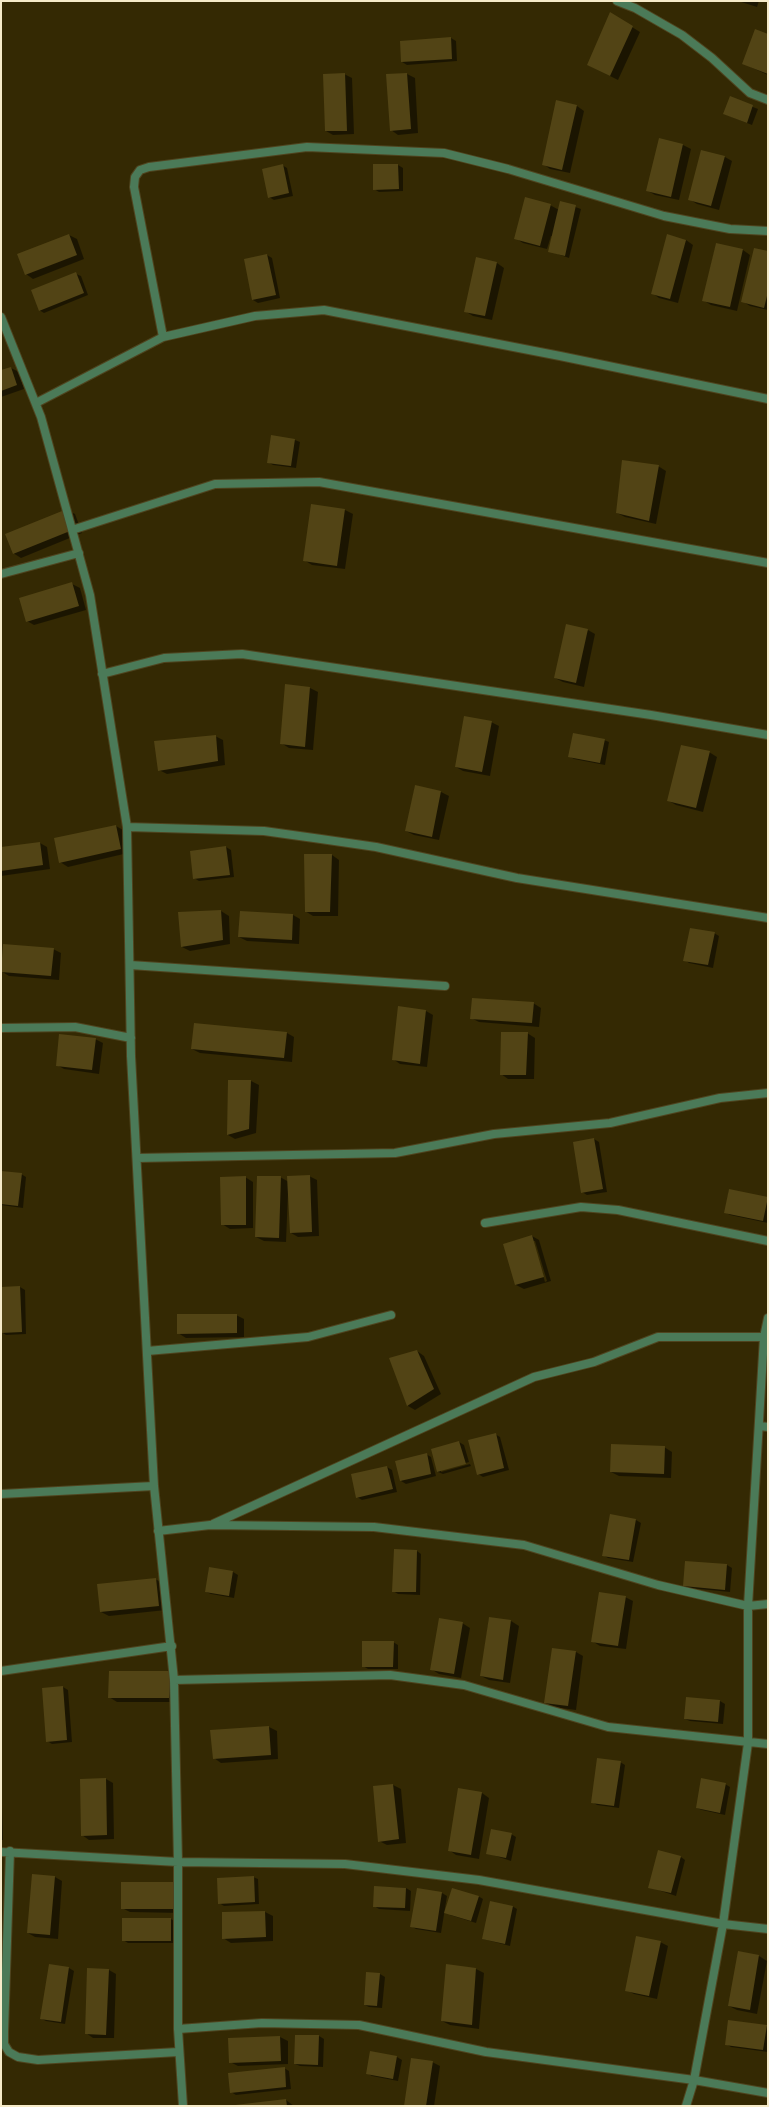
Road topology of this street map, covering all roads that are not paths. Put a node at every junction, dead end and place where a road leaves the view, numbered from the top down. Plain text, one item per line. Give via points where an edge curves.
1 (617, 1) edge
2 (768, 100) edge
3 (768, 231) edge
4 (1, 317) edge
5 (163, 337) junction
6 (768, 399) edge
7 (36, 403) junction
8 (72, 530) junction
9 (79, 553) junction
10 (768, 563) edge
11 (1, 574) edge
12 (102, 674) junction
13 (768, 735) edge
14 (127, 827) junction
15 (768, 918) edge
16 (130, 965) junction
17 (445, 986) dead end
18 (1, 1028) edge
19 (131, 1038) junction
20 (768, 1093) edge
21 (137, 1158) junction
22 (485, 1223) dead end
23 (768, 1241) edge
24 (391, 1315) dead end
25 (768, 1318) edge
26 (764, 1337) junction
27 (147, 1352) junction
28 (759, 1426) junction
29 (768, 1427) edge
30 (154, 1486) junction
31 (1, 1494) edge
32 (210, 1525) junction
33 (158, 1531) junction
34 (768, 1604) edge
35 (748, 1606) junction
36 (172, 1646) junction
37 (1, 1671) edge
38 (174, 1680) junction
39 (748, 1743) junction
40 (768, 1744) edge
41 (10, 1851) junction
42 (1, 1852) edge
43 (178, 1862) junction
44 (723, 1924) junction
45 (768, 1929) edge
46 (178, 2029) junction
47 (178, 2052) junction
48 (694, 2080) junction
49 (768, 2094) edge
50 (183, 2106) edge
51 (686, 2106) edge

1 - 2 street via 635,8 682,35 750,93
3 - 5 street via 730,229 664,216 508,169 444,153 307,146 149,167 140,170 135,177 134,187
4 - 7 street
5 - 6 street via 255,316 324,310
5 - 7 street
7 - 8 street
8 - 9 street
8 - 10 street via 215,484 319,482
9 - 11 street
9 - 12 street via 90,595
12 - 13 street via 164,658 242,654
12 - 14 street
14 - 15 street via 264,831 321,839 376,847 517,878
14 - 16 street
16 - 17 street
16 - 19 street
18 - 19 street via 75,1027
19 - 21 street
20 - 21 street via 720,1098 610,1123 494,1134 395,1153
21 - 27 street
22 - 23 street via 581,1207 618,1210
24 - 27 street via 308,1337
25 - 26 street
26 - 28 street
26 - 32 street via 658,1336 594,1362 534,1377
27 - 30 street
28 - 29 street
28 - 35 street
30 - 31 street
30 - 33 street
32 - 33 street
32 - 35 street via 374,1527 524,1545 658,1585
33 - 36 street
34 - 35 street
35 - 39 street
36 - 37 street
36 - 38 street
38 - 39 street via 390,1674 464,1685 608,1727
38 - 43 street
39 - 40 street
39 - 44 street
41 - 42 street
41 - 43 street
41 - 47 street via 4,2032 4,2044 9,2052 18,2057 38,2060
43 - 44 street via 345,1864 479,1880
43 - 46 street
44 - 45 street
44 - 48 street
46 - 47 street
46 - 48 street via 262,2023 358,2024 486,2052
47 - 50 street
48 - 49 street
48 - 51 street

